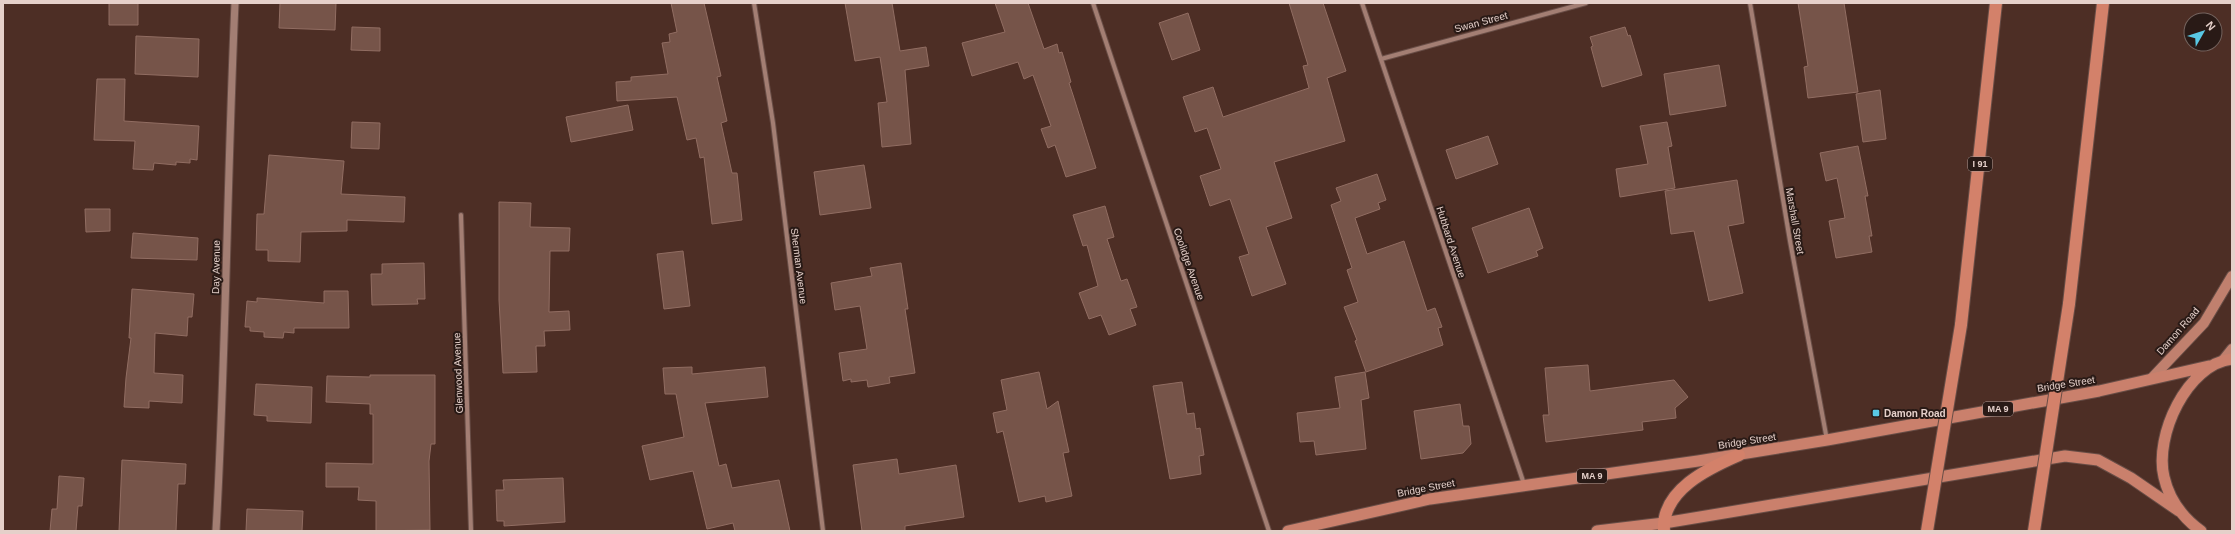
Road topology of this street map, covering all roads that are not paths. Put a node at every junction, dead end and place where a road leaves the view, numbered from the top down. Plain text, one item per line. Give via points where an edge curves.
1 (235, 3) edge
2 (754, 3) edge
3 (1093, 3) edge
4 (1362, 3) edge
5 (1586, 3) edge
6 (1750, 3) edge
7 (1996, 3) edge
8 (2103, 3) edge
9 (1381, 59) junction
10 (461, 215) dead end
11 (2232, 276) edge
12 (2232, 349) edge
13 (2228, 359) edge
14 (2209, 366) junction
15 (2152, 378) junction
16 (1828, 440) junction
17 (1739, 455) junction
18 (1525, 485) junction
19 (2180, 511) junction
20 (1664, 527) edge
21 (216, 531) edge
22 (471, 531) edge
23 (823, 531) edge
24 (1268, 531) edge
25 (1288, 531) edge
26 (1597, 531) edge
27 (1927, 531) edge
28 (2034, 531) edge
29 (2201, 531) edge

1 - 21 street, Day Avenue via 228,173 224,394
2 - 23 street, Sherman Avenue via 773,123
3 - 24 street, Coolidge Avenue
4 - 9 street, Hubbard Avenue
5 - 9 street, Swan Street
6 - 16 street, Marshall Street via 1790,241
7 - 27 highway, I 91, bridge via 1961,325
8 - 28 highway, bridge via 2069,304
9 - 18 street, Hubbard Avenue
10 - 22 street, Glenwood Avenue
11 - 15 main road, Damon Road via 2204,323
12 - 13 main road
13 - 14 highway
14 - 15 highway, Bridge Street / MA 9
14 - 19 highway via 2178,402 2166,433 2164,476 2169,494
15 - 16 highway, Bridge Street / MA 9 via 2099,392
16 - 17 highway, Bridge Street / MA 9
17 - 18 highway, Bridge Street / MA 9
17 - 20 highway via 1706,470 1686,485 1673,500
18 - 25 highway, Bridge Street / MA 9 via 1430,499
19 - 20 highway via 2131,478 2098,460 2065,456
19 - 29 highway
20 - 26 highway

